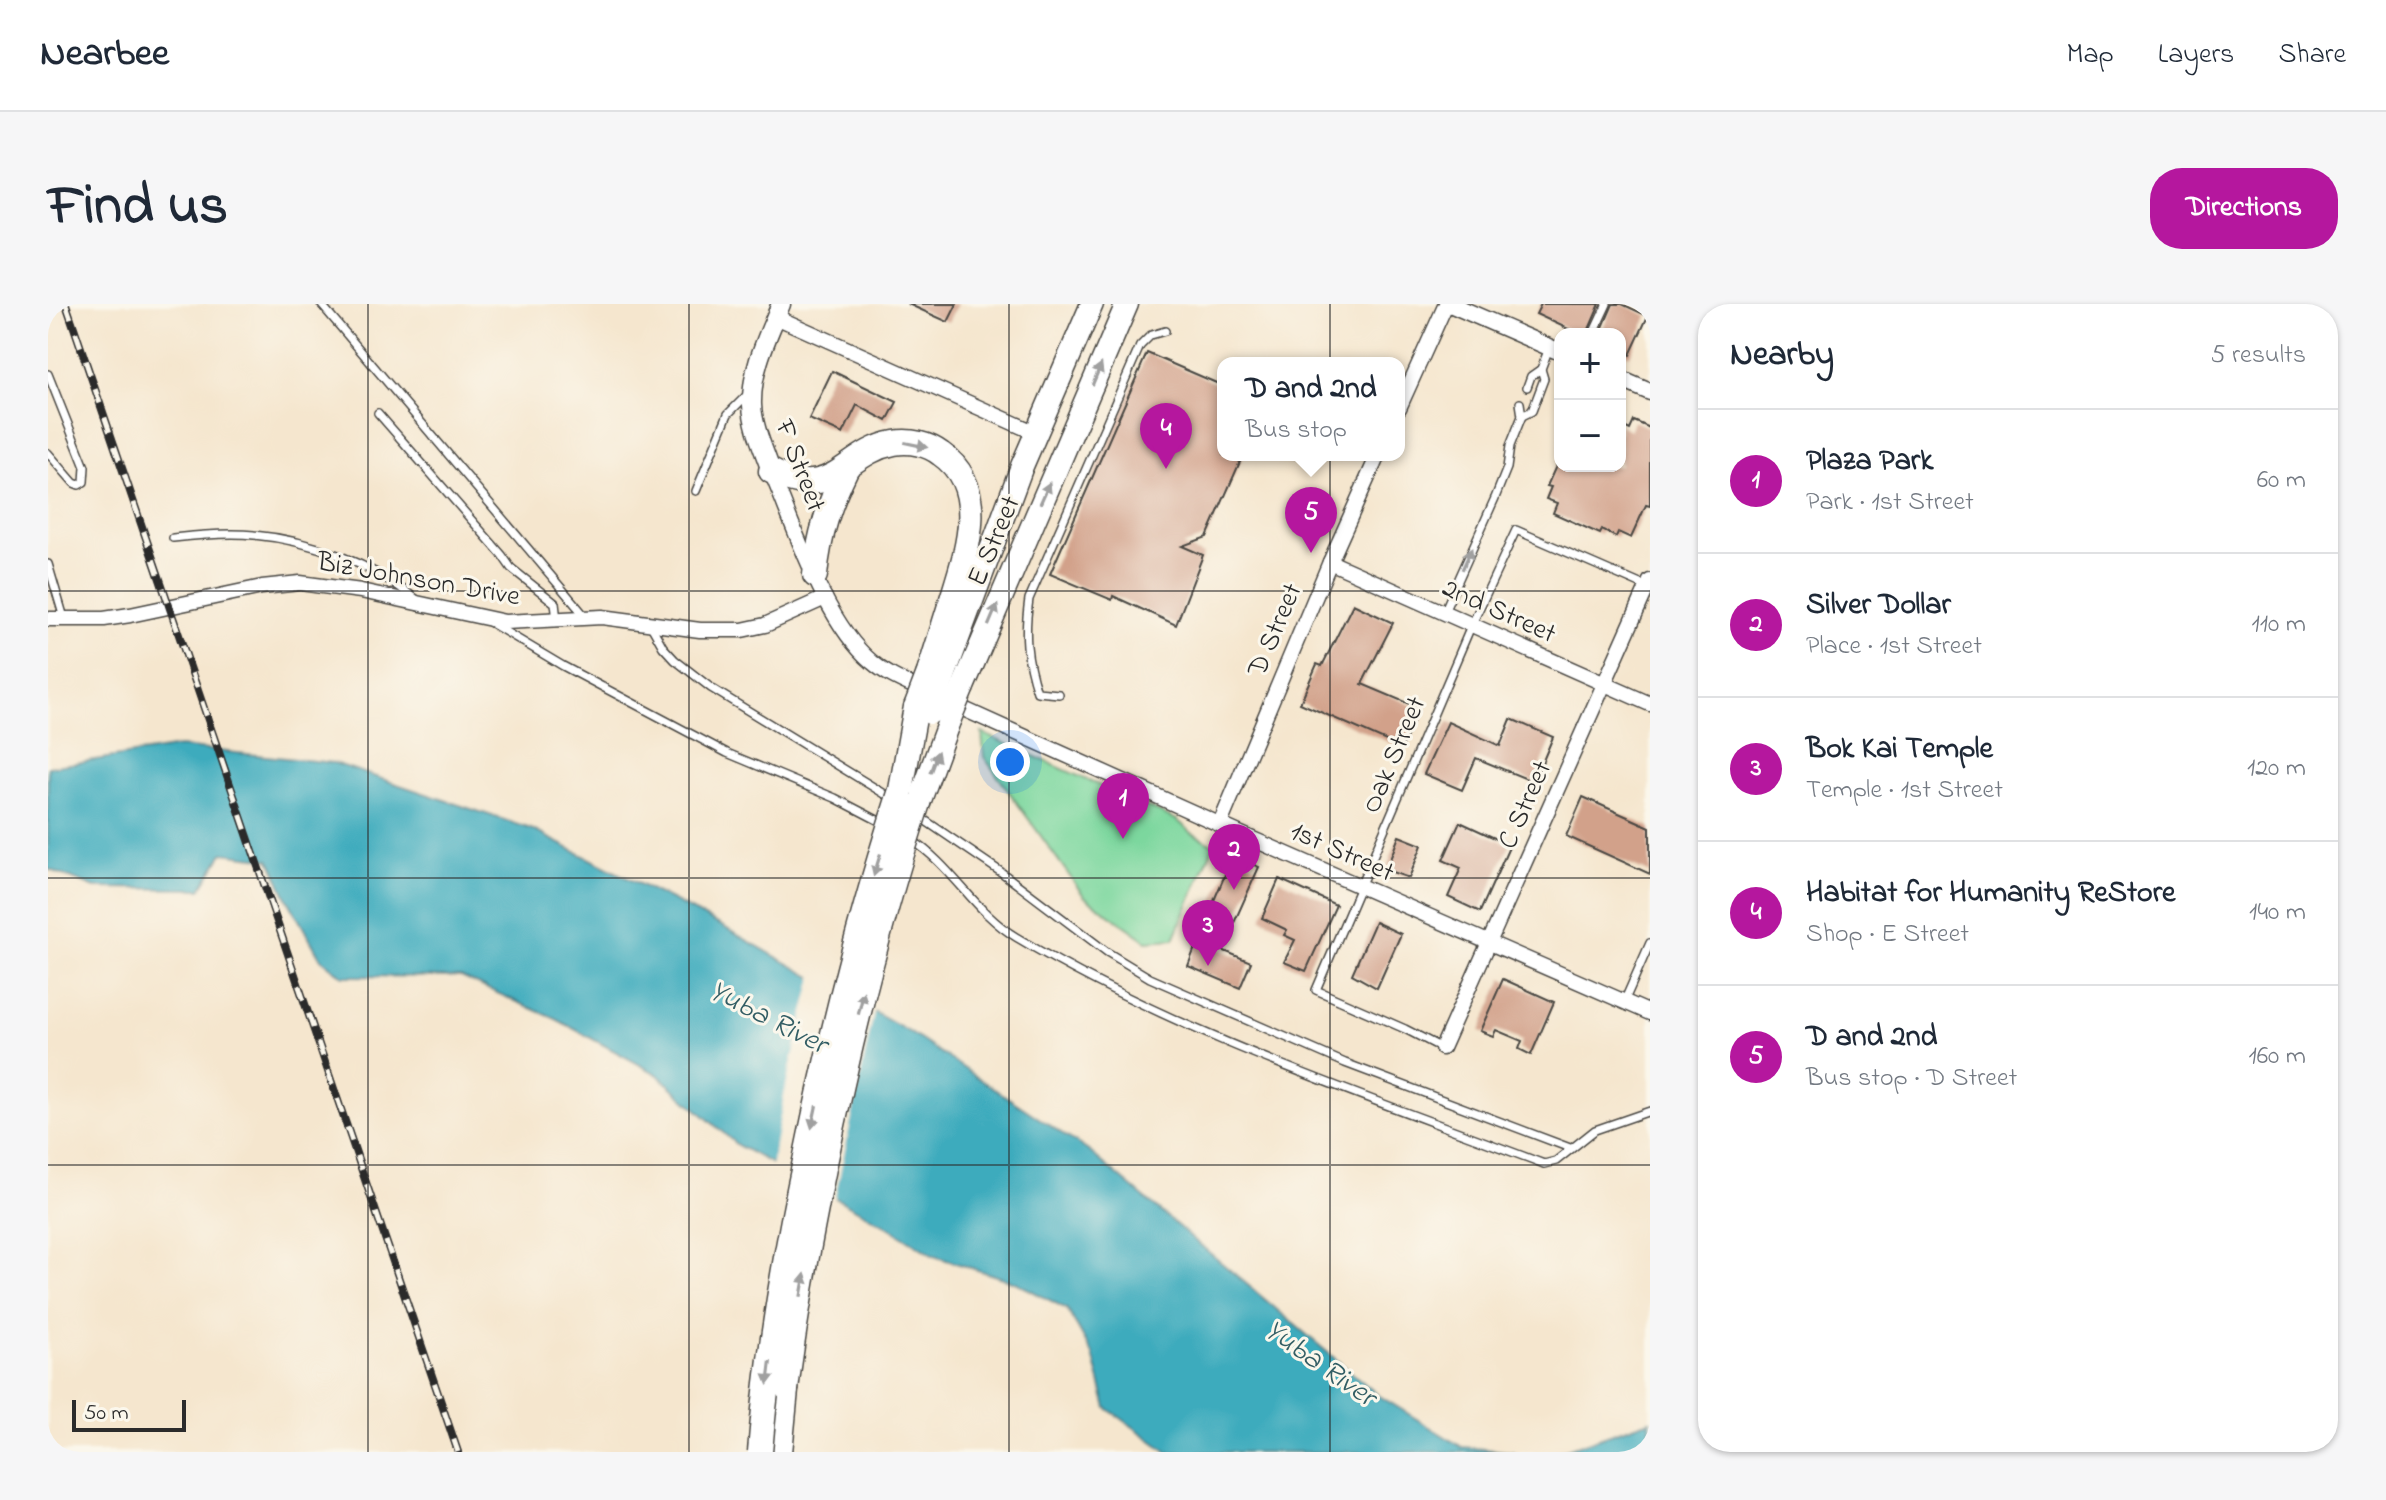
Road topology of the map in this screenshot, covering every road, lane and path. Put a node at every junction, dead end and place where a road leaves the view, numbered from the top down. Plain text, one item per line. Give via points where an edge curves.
1 (321, 304) edge
2 (1092, 304) edge
3 (1127, 304) edge
4 (1448, 304) edge
5 (1607, 304) edge
6 (778, 310) edge
7 (1596, 328) edge
8 (1165, 331) dead end
9 (1554, 350) edge
10 (1554, 351) edge
11 (1541, 369) junction
12 (48, 374) edge
13 (1626, 382) edge
14 (1527, 387) dead end
15 (753, 390) junction
16 (1650, 392) edge
17 (1405, 395) edge
18 (1520, 403) dead end
19 (378, 413) dead end
20 (1522, 416) junction
21 (1036, 433) junction
22 (48, 453) edge
23 (1375, 461) edge
24 (846, 469) junction
25 (771, 471) junction
26 (696, 491) dead end
27 (173, 538) dead end
28 (1330, 562) junction
29 (48, 564) edge
30 (815, 575) junction
31 (1649, 584) edge
32 (825, 598) junction
33 (426, 607) junction
34 (1444, 612) junction
35 (586, 618) junction
36 (48, 619) edge
37 (65, 620) junction
38 (486, 620) junction
39 (557, 620) junction
40 (649, 622) junction
41 (1472, 624) junction
42 (945, 679) junction
43 (1606, 684) junction
44 (1059, 694) dead end
45 (1650, 704) edge
46 (932, 714) junction
47 (910, 797) junction
48 (1220, 824) junction
49 (1360, 886) junction
50 (1488, 943) junction
51 (1650, 943) edge
52 (1624, 1002) junction
53 (1650, 1013) edge
54 (1442, 1048) joint
55 (1650, 1111) edge
56 (1570, 1148) junction
57 (760, 1452) edge
58 (781, 1452) edge

1 - 35 lane
2 - 21 highway, E Street
42 -> 3 highway, E Street
4 - 9 street
4 - 17 street
5 - 7 lane
6 - 15 main road, F Street
6 - 21 street
8 - 44 lane via 1140,346 1029,599 1024,631 1029,668 1037,692
10 - 11 lane
11 - 14 lane
11 - 20 lane via 1544,379 1532,411
12 - 22 lane via 85,467 84,482 74,483
13 - 16 street
15 - 25 main road, F Street via 755,422
15 - 26 lane via 728,414
18 - 20 lane
19 - 39 lane via 511,568 555,603
34 -> 20 lane via 1507,468
21 - 42 highway, E Street
23 - 28 street, D Street
24 - 25 highway via 814,482
24 - 30 highway via 826,512
24 -> 42 highway via 886,445 915,443 945,456 965,484 970,535
25 - 30 street, F Street
27 - 33 lane via 251,534 303,544 398,585
28 - 34 street, 2nd Street
28 - 48 street, D Street
29 - 37 lane
30 - 32 street, F Street
31 - 41 lane, Oak Street via 1516,530
31 - 43 street, C Street
32 - 40 street, Biz Johnson Drive via 742,630
32 - 48 street, 1st Street via 846,635 886,673
33 - 37 street, Biz Johnson Drive via 300,583 130,615
33 - 38 street, Biz Johnson Drive
34 - 41 street, 2nd Street
35 - 39 street, Biz Johnson Drive
35 - 40 street, Biz Johnson Drive
36 - 37 street, Biz Johnson Drive
38 - 39 street, Biz Johnson Drive
38 - 56 lane via 727,753 883,823 934,856 1012,934 1155,1010 1544,1164
40 - 56 lane via 675,660 711,688 865,780 1130,967 1332,1057
41 - 43 street, 2nd Street
41 - 49 lane, Oak Street
42 - 46 highway, bridge
42 - 46 highway, E Street, bridge
43 - 45 street, 2nd Street
43 - 50 street, C Street
46 - 47 highway
47 -> 46 highway, E Street
47 -> 57 highway, bridge via 857,934 815,1110 780,1290
58 -> 47 highway, E Street, bridge via 793,1337 832,1136
48 - 49 street, 1st Street
49 - 50 street, 1st Street
49 - 54 lane, Oak Street via 1316,990
50 - 52 street, 1st Street
50 - 54 street, C Street
51 - 52 lane
52 - 53 street, 1st Street
55 - 56 lane via 1595,1130

